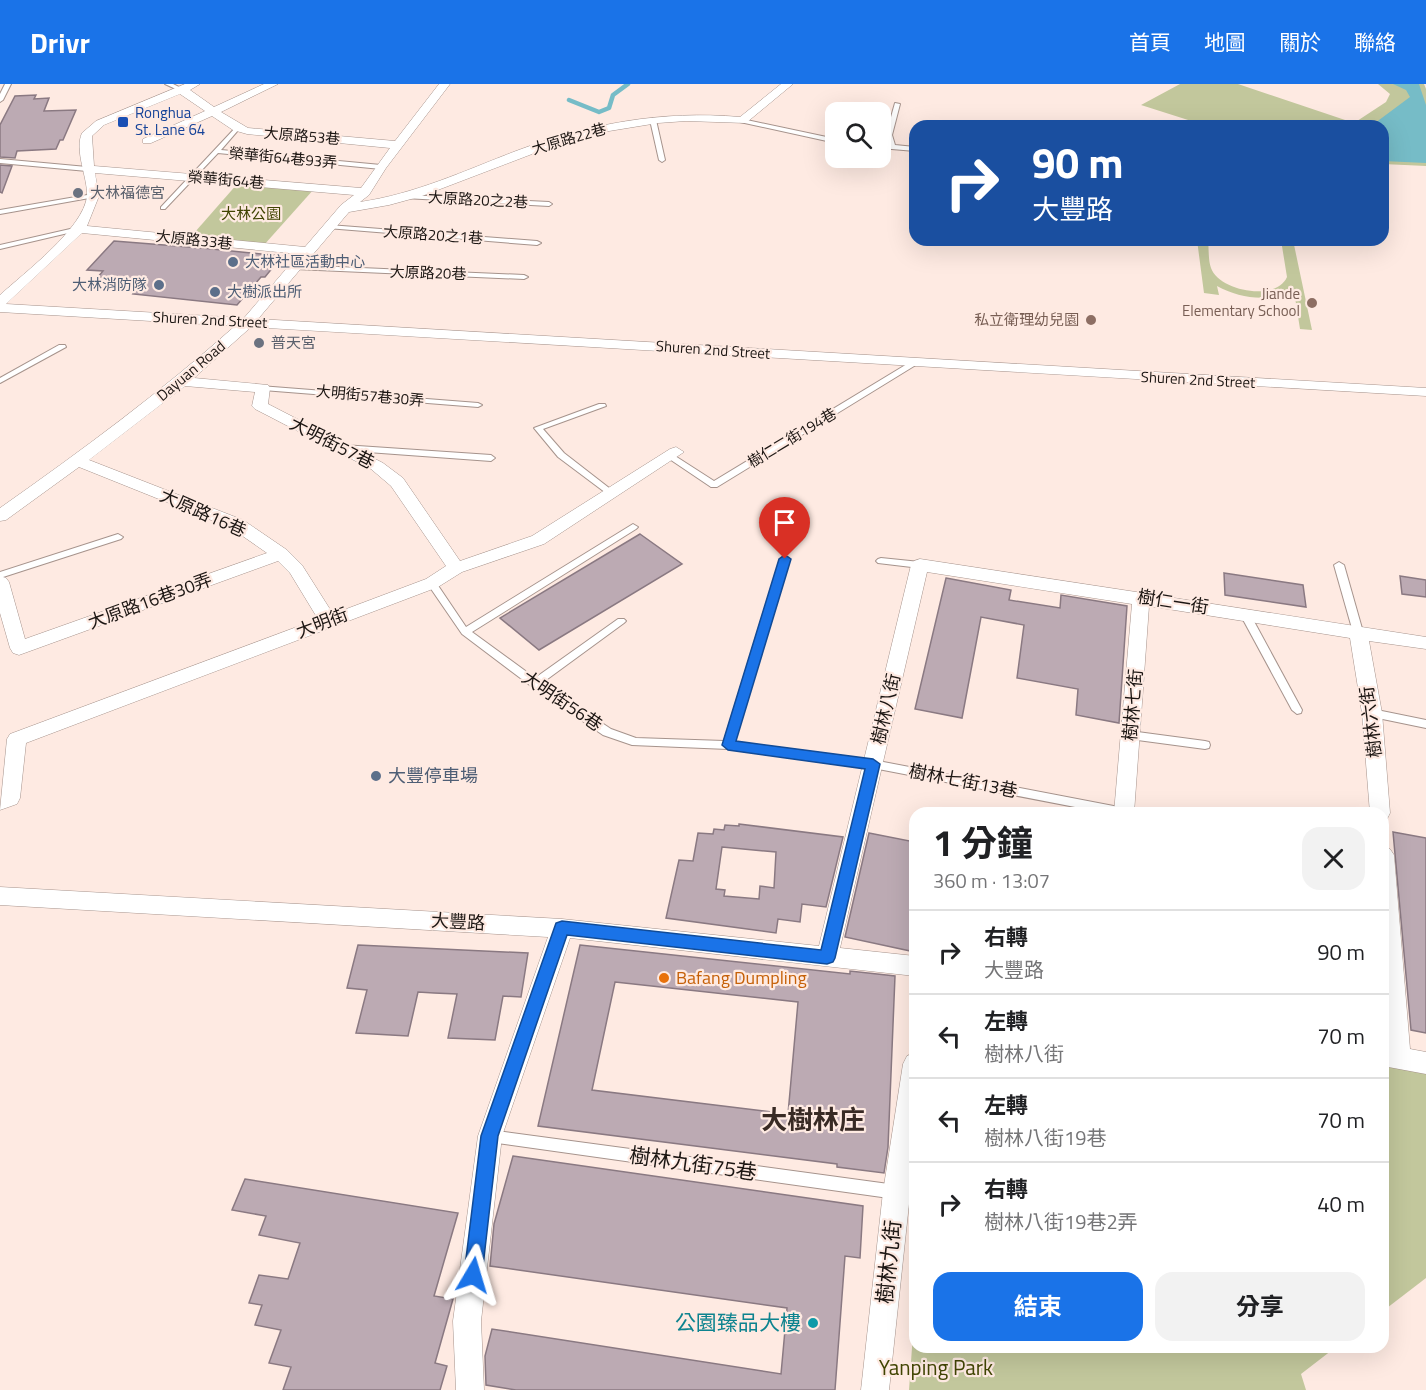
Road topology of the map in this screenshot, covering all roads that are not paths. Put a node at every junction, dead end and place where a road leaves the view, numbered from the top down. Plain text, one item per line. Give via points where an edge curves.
1 (8, 84) edge
2 (168, 84) edge
3 (195, 84) edge
4 (273, 84) edge
5 (445, 84) edge
6 (788, 84) edge
7 (182, 90) junction
8 (0, 100) edge
9 (897, 104) dead end
10 (212, 110) junction
11 (653, 120) junction
12 (742, 122) junction
13 (891, 127) edge
14 (237, 128) junction
15 (825, 139) edge
16 (147, 141) dead end
17 (399, 145) junction
18 (891, 147) edge
19 (909, 148) edge
20 (216, 151) junction
21 (662, 160) dead end
22 (0, 161) edge
23 (381, 167) junction
24 (87, 169) junction
25 (189, 177) junction
26 (366, 192) junction
27 (93, 196) junction
28 (406, 197) junction
29 (549, 204) dead end
30 (163, 208) dead end
31 (345, 208) junction
32 (0, 212) edge
33 (329, 227) junction
34 (79, 229) junction
35 (537, 243) dead end
36 (0, 247) edge
37 (309, 251) junction
38 (295, 267) junction
39 (524, 277) dead end
40 (0, 303) edge
41 (0, 308) edge
42 (248, 322) junction
43 (62, 347) dead end
44 (915, 363) junction
45 (0, 381) edge
46 (182, 381) junction
47 (263, 388) junction
48 (1426, 392) edge
49 (478, 405) dead end
50 (602, 406) dead end
51 (343, 448) junction
52 (672, 454) joint
53 (490, 458) dead end
54 (78, 461) junction
55 (610, 493) junction
56 (0, 516) edge
57 (633, 527) dead end
58 (118, 537) dead end
59 (281, 554) junction
60 (785, 559) dead end
61 (881, 561) dead end
62 (920, 565) junction
63 (1339, 565) dead end
64 (456, 568) junction
65 (0, 575) edge
66 (0, 582) edge
67 (432, 583) junction
68 (1141, 597) junction
69 (1245, 614) junction
70 (328, 621) junction
71 (621, 621) dead end
72 (465, 632) junction
73 (1358, 632) junction
74 (1426, 643) edge
75 (535, 683) junction
76 (1297, 710) dead end
77 (1372, 713) junction
78 (1426, 724) edge
79 (1130, 735) junction
80 (1205, 744) dead end
81 (728, 745) junction
82 (873, 764) junction
83 (0, 802) edge
84 (1098, 807) edge
85 (1124, 807) edge
86 (1380, 807) edge
87 (0, 896) edge
88 (562, 928) junction
89 (827, 958) junction
90 (909, 965) edge
91 (1389, 1006) edge
92 (1391, 1057) edge
93 (1426, 1063) edge
94 (909, 1104) edge
95 (490, 1136) junction
96 (896, 1192) junction
97 (470, 1390) edge
98 (875, 1390) edge

1 - 8 lane
2 - 7 lane
3 - 7 street
4 - 10 street
5 - 17 street, Dayuan Road
6 - 12 street
7 - 10 street, 大原路53巷
7 - 24 street via 100,123 86,135
9 - 13 lane
10 - 14 street, 大原路53巷
10 - 16 street
11 - 12 street, 大原路22巷 via 709,117
11 - 21 lane
11 - 28 street, 大原路22巷 via 568,138
12 - 15 lane
14 - 17 street, 大原路53巷
14 - 20 lane, 榮華街64巷93弄
17 - 23 street, Dayuan Road
18 - 19 lane
20 - 23 lane, 榮華街64巷93弄
20 - 25 lane
22 - 24 lane, 榮華街64巷
23 - 26 street, Dayuan Road
24 - 25 street, 榮華街64巷
24 - 27 street
25 - 26 street, 榮華街64巷
25 - 30 lane
26 - 31 street, Dayuan Road
27 - 32 lane
27 - 34 street
28 - 29 lane, 大原路20之2巷
28 - 31 street, 大原路22巷
31 - 33 street, Dayuan Road
33 - 35 lane, 大原路20之1巷
33 - 37 street, Dayuan Road
34 - 36 lane
34 - 37 street, 大原路33巷
34 - 40 street
37 - 38 street, Dayuan Road
38 - 39 lane, 大原路20巷
38 - 42 street, Dayuan Road
41 - 42 street, Shuren 2nd Street
42 - 44 street, Shuren 2nd Street
42 - 46 street, Dayuan Road
43 - 45 lane
44 - 48 street, Shuren 2nd Street
44 - 52 lane, 樹仁二街194巷 via 714,485
46 - 47 street
46 - 54 street, Dayuan Road
47 - 49 lane, 大明街57巷30弄
47 - 51 street, 大明街57巷 via 261,406
50 - 55 lane via 538,428 561,455
51 - 53 lane
51 - 64 street, 大明街57巷 via 397,482
52 - 55 street, 大明街
54 - 56 street, Dayuan Road
54 - 59 street, 大原路16巷 via 237,524
55 - 64 street, 大明街 via 538,540
57 - 72 lane
58 - 65 lane
59 - 66 street, 大原路16巷30弄 via 20,648
59 - 70 street, 大原路16巷 via 296,569
60 - 81 lane
61 - 62 lane
62 - 68 street, 樹仁一街
62 - 82 street, 樹林八街
63 - 73 lane
64 - 67 street, 大明街
67 - 70 street, 大明街
67 - 72 lane, 大明街56巷
68 - 69 street, 樹仁一街
68 - 79 street, 樹林七街
69 - 73 street, 樹仁一街
69 - 76 lane
70 - 83 street, 大明街 via 16,740 10,798
71 - 75 lane
72 - 75 lane, 大明街56巷
73 - 74 street, 樹仁一街
73 - 77 street, 樹林六街
75 - 81 lane, 大明街56巷 via 607,732 636,742
77 - 78 lane
77 - 86 street, 樹林六街
79 - 80 lane
79 - 85 street, 樹林七街
81 - 82 lane, 大明街56巷
82 - 84 lane, 樹林七街13巷
82 - 89 street, 樹林八街
87 - 88 street, 大豐路
88 - 89 street, 大豐路
88 - 95 street
89 - 90 street, 大豐路
91 - 92 street
92 - 93 street
94 - 96 street, 樹林九街
95 - 96 lane, 樹林九街75巷
95 - 97 street via 467,1321
96 - 98 street, 樹林九街

